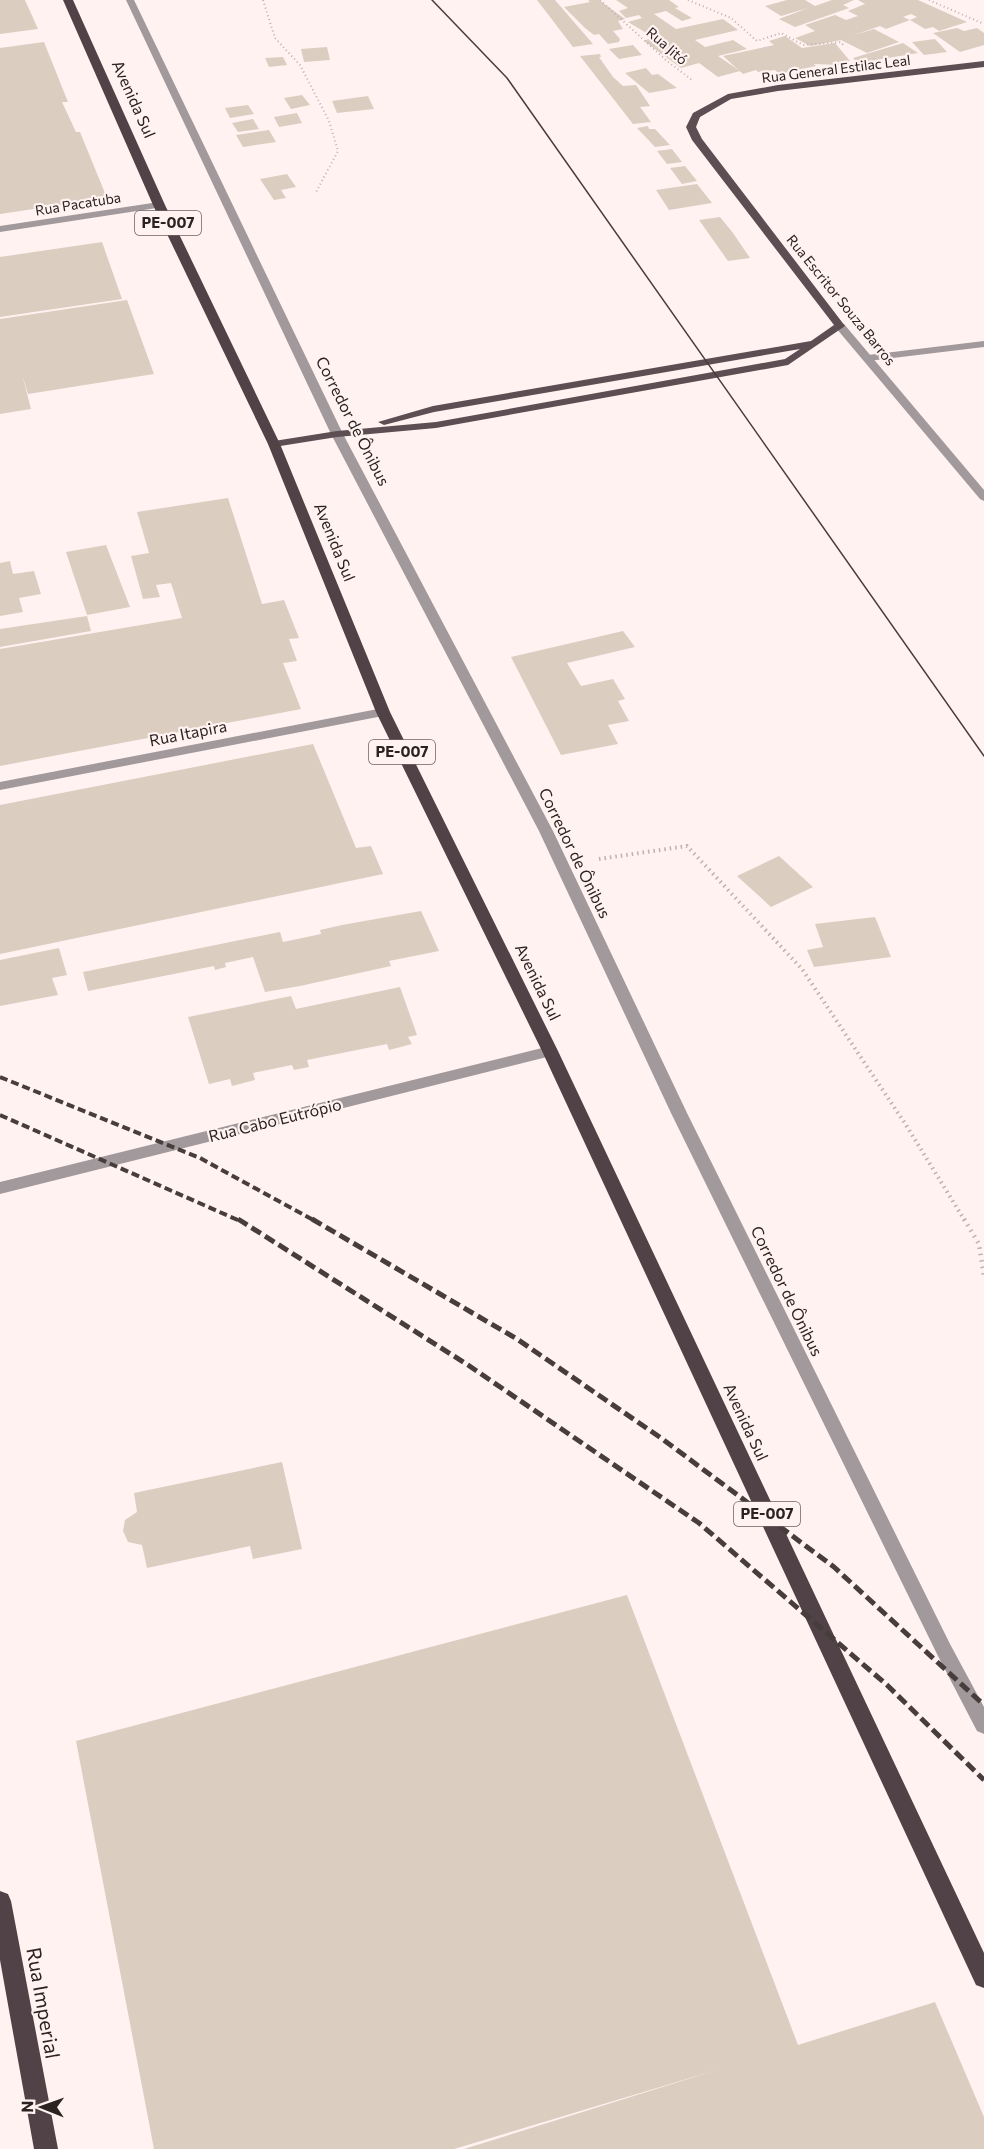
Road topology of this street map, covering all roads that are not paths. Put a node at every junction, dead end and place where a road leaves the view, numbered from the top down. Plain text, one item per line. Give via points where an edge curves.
1 (68, 0) edge
2 (130, 0) edge
3 (984, 64) edge
4 (696, 114) joint
5 (159, 205) junction
6 (0, 229) edge
7 (840, 326) junction
8 (984, 344) edge
9 (868, 358) junction
10 (337, 434) junction
11 (273, 444) junction
12 (984, 497) edge
13 (383, 712) junction
14 (0, 786) edge
15 (550, 1051) junction
16 (0, 1188) edge
17 (984, 1725) edge
18 (0, 1901) edge
19 (984, 1977) edge
20 (46, 2149) edge

1 - 5 highway, Avenida Sul / PE-007
2 - 10 street, Corredor de Ônibus
3 - 4 main road, Rua General Estilac Leal via 778,88 728,98
4 - 7 main road, Rua Escritor Souza Barros via 691,127 697,140
5 - 6 street, Rua Pacatuba
5 - 11 highway, Avenida Sul / PE-007
7 - 9 street, Rua Escritor Souza Barros
7 - 10 main road via 788,362 436,425
8 - 9 street
9 - 12 street, Rua Escritor Souza Barros
10 - 11 main road
10 - 17 street, Corredor de Ônibus via 563,867 679,1113
11 - 13 highway, Avenida Sul / PE-007
13 - 14 street, Rua Itapira
13 - 15 highway, Avenida Sul / PE-007
15 - 16 street, Rua Cabo Eutrópio
15 - 19 highway, Avenida Sul / PE-007
18 - 20 highway, Rua Imperial

